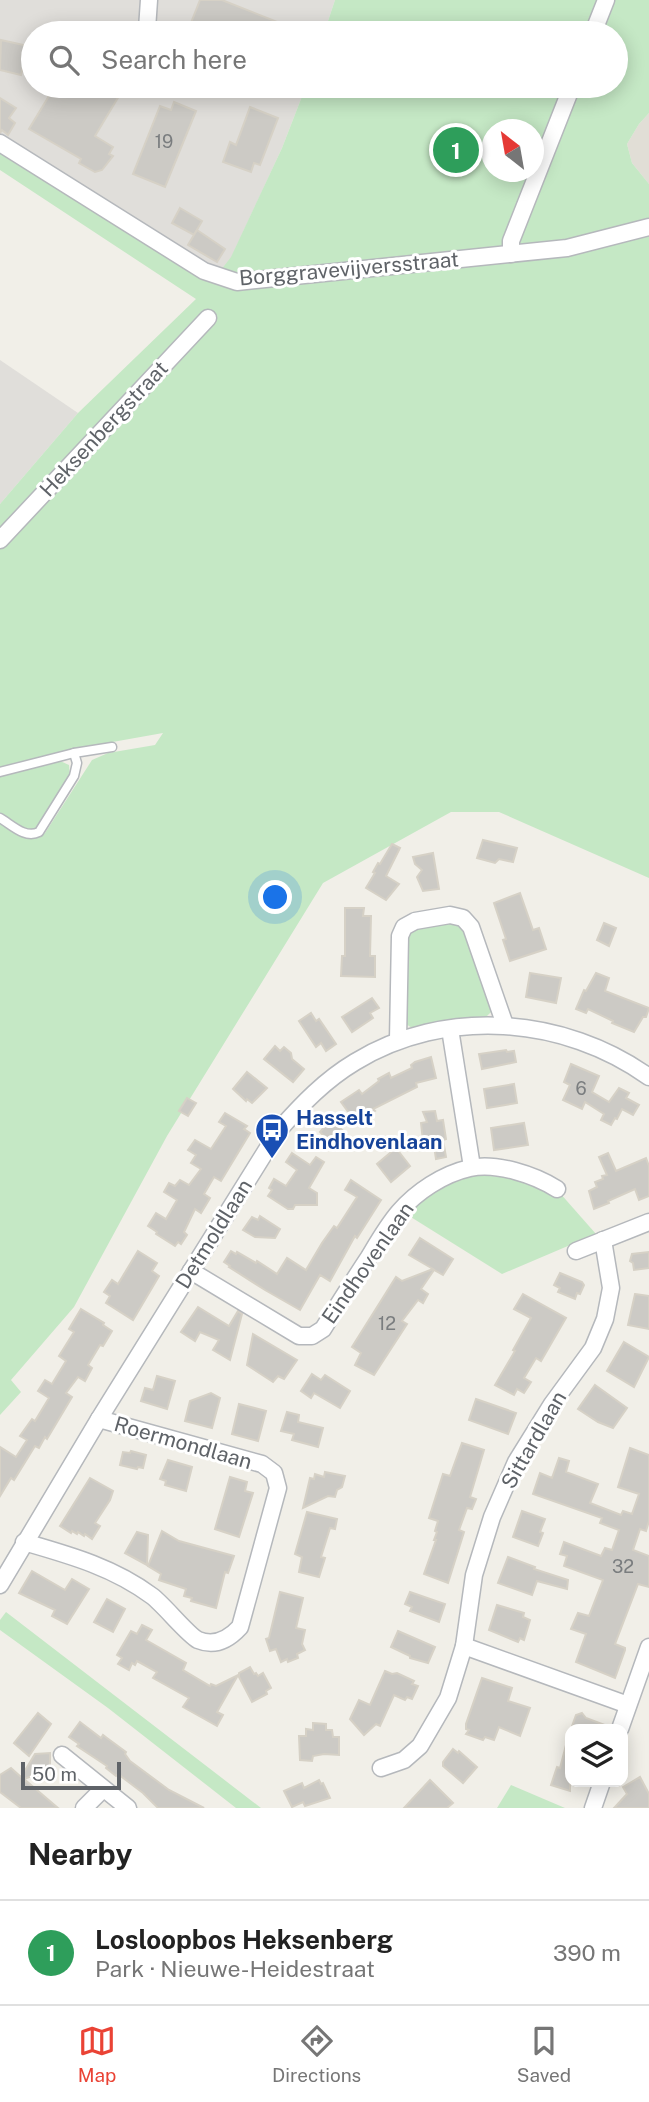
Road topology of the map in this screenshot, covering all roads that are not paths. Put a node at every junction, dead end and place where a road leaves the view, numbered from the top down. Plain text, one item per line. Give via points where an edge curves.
1 (149, 0) edge
2 (606, 0) edge
3 (148, 21) edge
4 (598, 21) edge
5 (567, 98) edge
6 (0, 143) edge
7 (649, 227) edge
8 (511, 254) junction
9 (208, 318) dead end
10 (0, 540) edge
11 (113, 747) dead end
12 (74, 753) junction
13 (0, 772) edge
14 (0, 818) edge
15 (505, 1026) junction
16 (450, 1029) junction
17 (398, 1040) junction
18 (649, 1077) edge
19 (472, 1167) junction
20 (557, 1189) dead end
21 (649, 1222) edge
22 (603, 1240) junction
23 (576, 1251) dead end
24 (191, 1271) junction
25 (99, 1419) junction
26 (24, 1542) junction
27 (0, 1585) edge
28 (464, 1646) junction
29 (649, 1647) edge
30 (628, 1705) junction
31 (622, 1724) edge
32 (62, 1755) dead end
33 (381, 1768) dead end
34 (600, 1787) edge
35 (103, 1789) junction
36 (84, 1808) edge
37 (128, 1808) edge
38 (593, 1808) edge

1 - 3 street
2 - 4 street
5 - 8 street via 511,241
6 - 8 street, Borggravevijversstraat via 204,271 237,282
7 - 8 street, Borggravevijversstraat via 567,248
9 - 10 street, Heksenbergstraat
11 - 12 lane
12 - 13 lane
12 - 14 lane via 74,776 39,832 25,834
15 - 16 street, Detmoldlaan
15 - 17 street via 471,927 463,918 450,915 415,921 404,927 400,936
15 - 18 street, Detmoldlaan via 550,1031 595,1046
16 - 17 street, Detmoldlaan
16 - 19 street
17 - 24 street, Detmoldlaan via 354,1062 310,1095 279,1130
19 - 20 street, Eindhovenlaan via 546,1172
19 - 24 street, Eindhovenlaan via 436,1182 398,1213 323,1329 312,1336 299,1336
21 - 22 street
22 - 23 street
22 - 28 street, Sittardlaan via 611,1288 605,1319 593,1348 516,1462 492,1517 474,1575
24 - 25 street, Detmoldlaan
25 - 26 street, Detmoldlaan
25 - 26 street, Roermondlaan via 262,1465 274,1473 278,1488 240,1627 214,1644 196,1639 153,1596 120,1576 88,1560
26 - 27 street, Detmoldlaan
28 - 30 street
28 - 33 street, Sittardlaan via 448,1698 420,1746 404,1760
29 - 30 street
30 - 31 street
32 - 35 street
34 - 38 street
35 - 36 street
35 - 37 street

